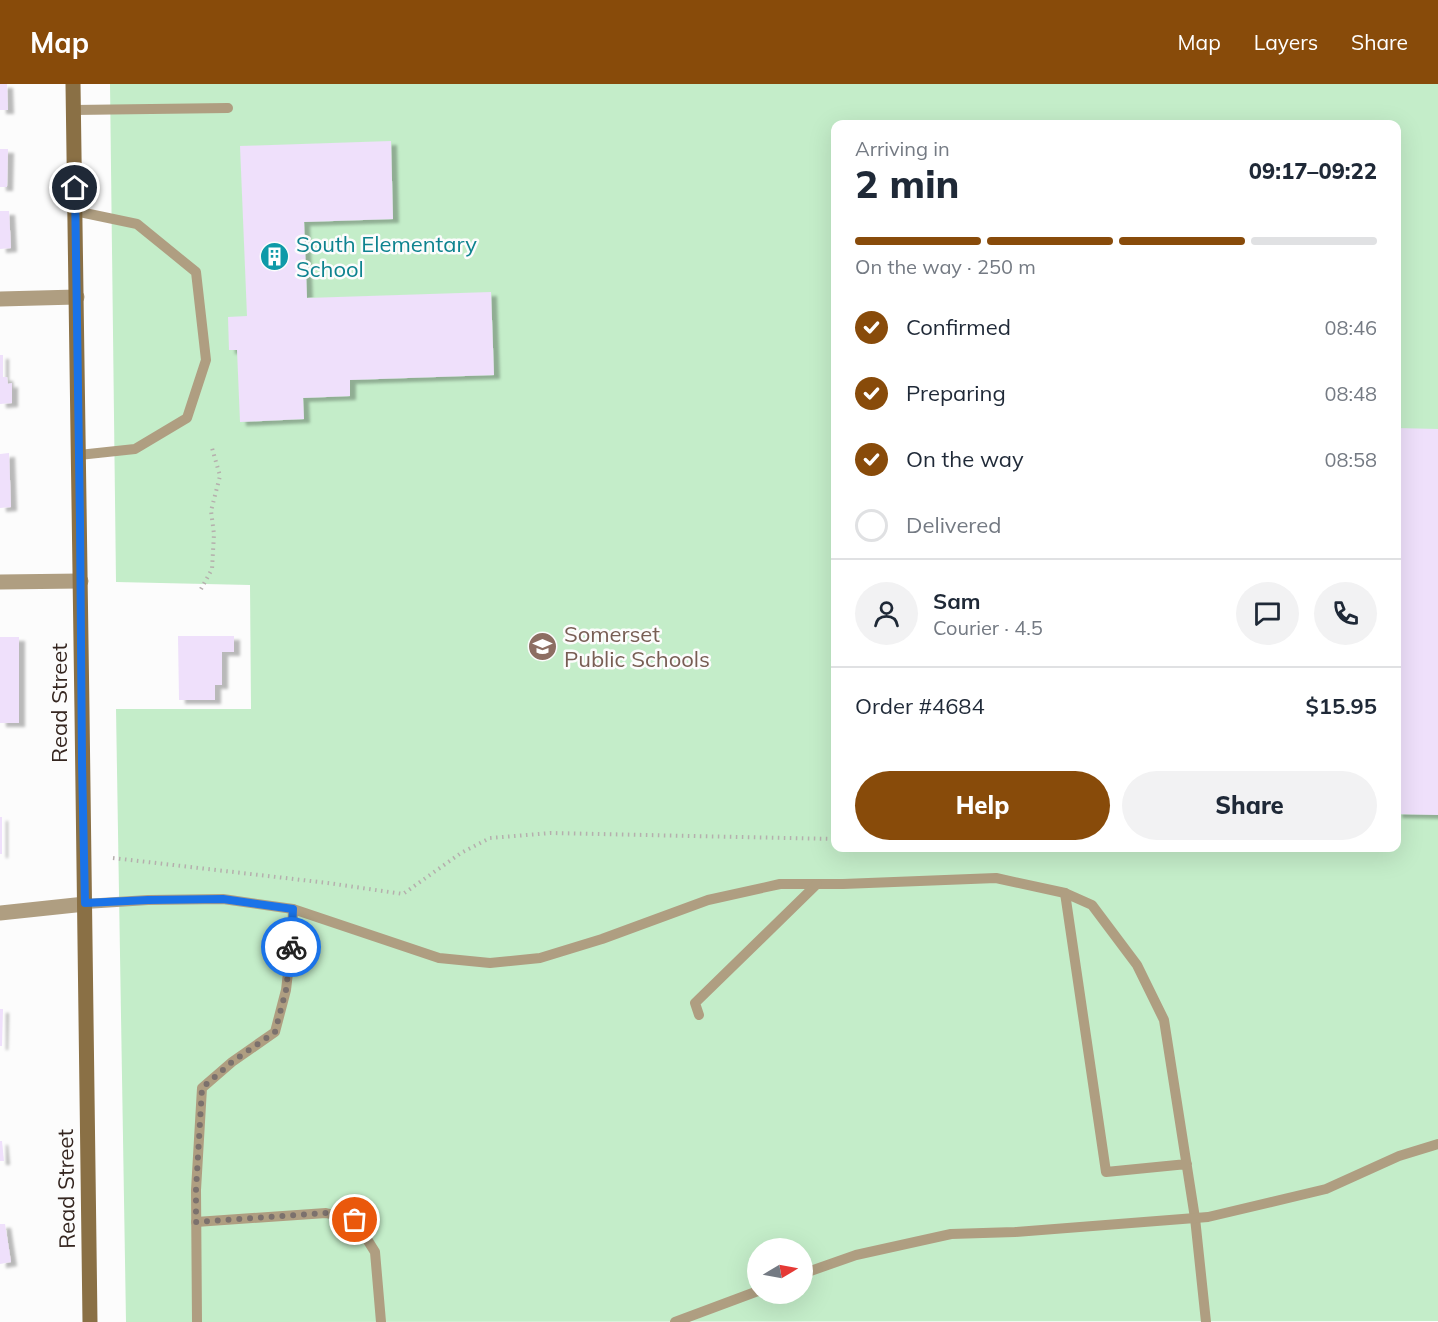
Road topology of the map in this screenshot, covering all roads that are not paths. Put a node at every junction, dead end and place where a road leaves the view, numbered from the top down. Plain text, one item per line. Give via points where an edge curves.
1 (73, 84) edge
2 (228, 108) dead end
3 (74, 110) junction
4 (75, 211) junction
5 (77, 297) junction
6 (0, 299) edge
7 (79, 455) junction
8 (81, 581) junction
9 (0, 582) edge
10 (817, 884) junction
11 (1065, 893) junction
12 (85, 903) junction
13 (293, 909) junction
14 (0, 913) edge
15 (699, 1015) dead end
16 (1438, 1144) edge
17 (1187, 1164) junction
18 (1196, 1218) junction
19 (196, 1222) junction
20 (813, 1270) edge
21 (747, 1295) edge
22 (90, 1322) edge
23 (197, 1322) edge
24 (381, 1322) edge
25 (675, 1322) edge
26 (1206, 1322) edge

1 - 3 main road, Read Street
2 - 3 lane
3 - 4 main road, Read Street
4 - 5 main road, Read Street
4 - 7 lane via 137,224 196,272 206,360 188,418 135,449
5 - 6 street
5 - 7 main road, Read Street
7 - 8 main road, Read Street
8 - 9 street
8 - 12 main road, Read Street
10 - 11 lane via 996,878
10 - 13 lane via 780,884 708,900 540,958 490,963 440,958
10 - 15 lane via 695,1003
11 - 17 lane via 1092,905 1137,965 1164,1020
11 - 17 lane via 1106,1172
12 - 13 lane via 223,899
12 - 14 street
12 - 22 main road, Read Street
13 - 19 lane via 286,990 275,1032 202,1088
16 - 18 lane via 1399,1156 1326,1189
17 - 18 lane
18 - 20 lane via 951,1234 856,1255
18 - 26 lane
19 - 23 lane
19 - 24 lane via 326,1213 355,1220 375,1252
21 - 25 lane

